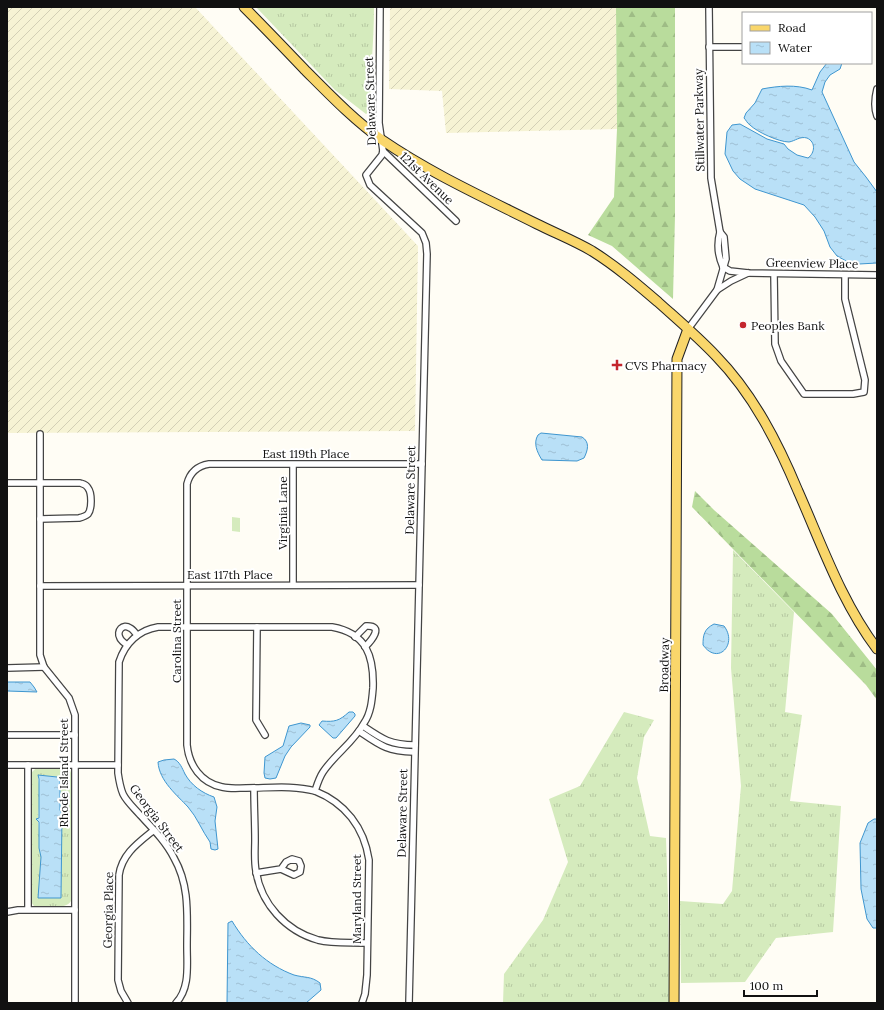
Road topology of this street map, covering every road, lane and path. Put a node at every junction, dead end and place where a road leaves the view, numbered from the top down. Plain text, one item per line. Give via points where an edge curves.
1 (244, 7) edge
2 (380, 7) edge
3 (709, 7) edge
4 (709, 47) junction
5 (742, 47) edge
6 (877, 89) edge
7 (877, 116) edge
8 (382, 140) junction
9 (383, 151) junction
10 (456, 221) dead end
11 (723, 267) junction
12 (748, 273) junction
13 (774, 274) junction
14 (845, 275) junction
15 (877, 275) edge
16 (716, 290) junction
17 (688, 328) junction
18 (40, 434) dead end
19 (422, 464) junction
20 (293, 465) junction
21 (193, 472) joint
22 (7, 483) edge
23 (40, 483) junction
24 (40, 518) junction
25 (293, 585) junction
26 (419, 585) junction
27 (40, 586) junction
28 (188, 586) junction
29 (187, 627) junction
30 (257, 627) junction
31 (137, 635) junction
32 (355, 637) junction
33 (127, 645) junction
34 (365, 647) junction
35 (877, 649) edge
36 (7, 668) edge
37 (44, 668) junction
38 (363, 726) junction
39 (359, 731) junction
40 (7, 735) edge
41 (75, 735) junction
42 (265, 735) dead end
43 (415, 745) junction
44 (414, 752) junction
45 (7, 765) edge
46 (28, 765) junction
47 (75, 765) junction
48 (118, 765) junction
49 (254, 788) junction
50 (314, 791) junction
51 (154, 830) junction
52 (281, 869) dead end
53 (256, 873) junction
54 (28, 909) junction
55 (75, 910) junction
56 (7, 912) edge
57 (367, 942) junction
58 (75, 1003) edge
59 (128, 1003) edge
60 (176, 1003) edge
61 (362, 1003) edge
62 (410, 1003) edge
63 (674, 1003) edge

1 - 8 main road via 326,91
2 - 8 street, Delaware Street via 379,123
3 - 4 street, Stillwater Parkway
4 - 5 street
4 - 11 street, Stillwater Parkway via 711,178
6 - 7 street
8 - 9 street, Delaware Street
8 - 17 main road via 470,191 591,250 630,277
9 - 10 street, 121st Avenue
9 - 19 street, Delaware Street via 366,175 370,184 422,233 426,243
11 - 12 street, Greenview Place via 730,271
11 - 16 street, Stillwater Parkway
12 - 13 street, Greenview Place
12 - 16 street, Greenview Place
13 - 14 street, Greenview Place
13 - 14 street via 775,344 781,361 804,394 864,392 865,380 845,299
14 - 15 street, Greenview Place
16 - 17 street, Stillwater Parkway
17 - 35 main road via 739,382 761,416 789,470 845,600
17 - 63 main road, Broadway via 678,359
18 - 23 street, Rhode Island Street
19 - 20 street, East 119th Place
19 - 26 street, Delaware Street
20 - 21 street, East 119th Place via 209,464
20 - 25 street, Virginia Lane
21 - 28 street, Carolina Street via 187,484
22 - 23 street
23 - 24 street, Rhode Island Street
23 - 24 street via 87,486 90,492 90,509 85,516 79,518
24 - 27 street, Rhode Island Street
25 - 26 street, East 117th Place
25 - 28 street, East 117th Place
26 - 43 street, Delaware Street
27 - 28 street, East 117th Place
27 - 37 street, Rhode Island Street via 40,655
28 - 29 street, Carolina Street
29 - 30 street
29 - 31 street, Georgia Street via 158,627
29 - 49 street, Carolina Street via 189,755 203,778 217,786
30 - 32 street via 332,628 346,631
30 - 42 street via 256,720
31 - 33 street, Georgia Street
31 - 33 street via 130,628 120,629 119,637
32 - 34 street
32 - 34 street via 366,626 374,628 375,636
33 - 48 street, Georgia Street via 119,667
34 - 38 street via 373,666 373,687 371,707
36 - 37 street
37 - 41 street, Rhode Island Street via 72,704
38 - 39 street
38 - 43 street via 392,743
39 - 44 street via 387,748
39 - 50 street via 325,768
40 - 41 street
41 - 47 street, Rhode Island Street
43 - 44 street, Delaware Street
44 - 62 street, Delaware Street
45 - 46 street
46 - 47 street
46 - 54 street
47 - 48 street
47 - 55 street, Rhode Island Street
48 - 51 street, Georgia Street via 123,794
49 - 50 street, Maryland Street via 298,788
49 - 53 street
50 - 57 street, Maryland Street via 328,797 344,809 364,838 369,860
51 - 59 street, Georgia Place via 129,851 120,867 118,980
51 - 60 street, Georgia Street via 180,868 187,898 187,978 184,991
52 - 53 street
53 - 57 street via 259,886 269,905 289,926 319,940
54 - 55 street
54 - 56 street
55 - 58 street, Rhode Island Street
57 - 61 street, Maryland Street via 367,985

